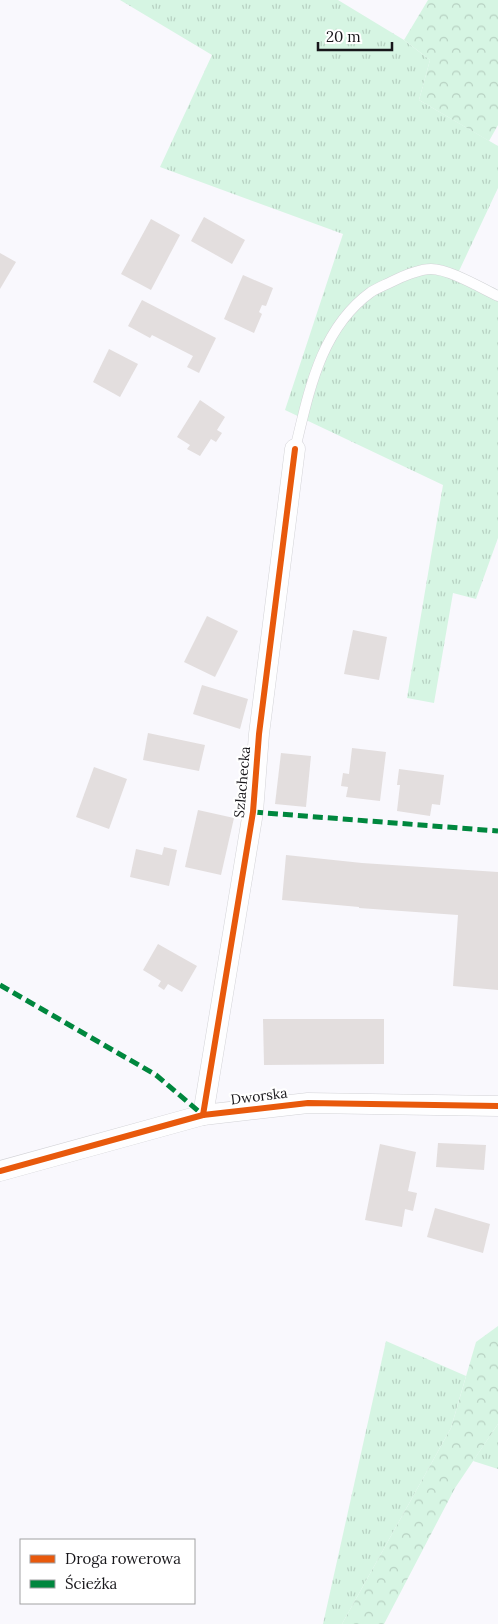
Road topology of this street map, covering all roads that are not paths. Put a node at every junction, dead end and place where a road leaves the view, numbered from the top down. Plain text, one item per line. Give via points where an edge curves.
1 (498, 296) edge
2 (294, 449) joint
3 (498, 1106) edge
4 (203, 1115) junction
5 (0, 1171) edge

1 - 2 lane via 452,274 431,269 402,277 372,292 345,316 316,367
2 - 4 street, Szlachecka via 259,734 253,812
3 - 4 street, Dworska via 308,1103
4 - 5 street, Dworska

